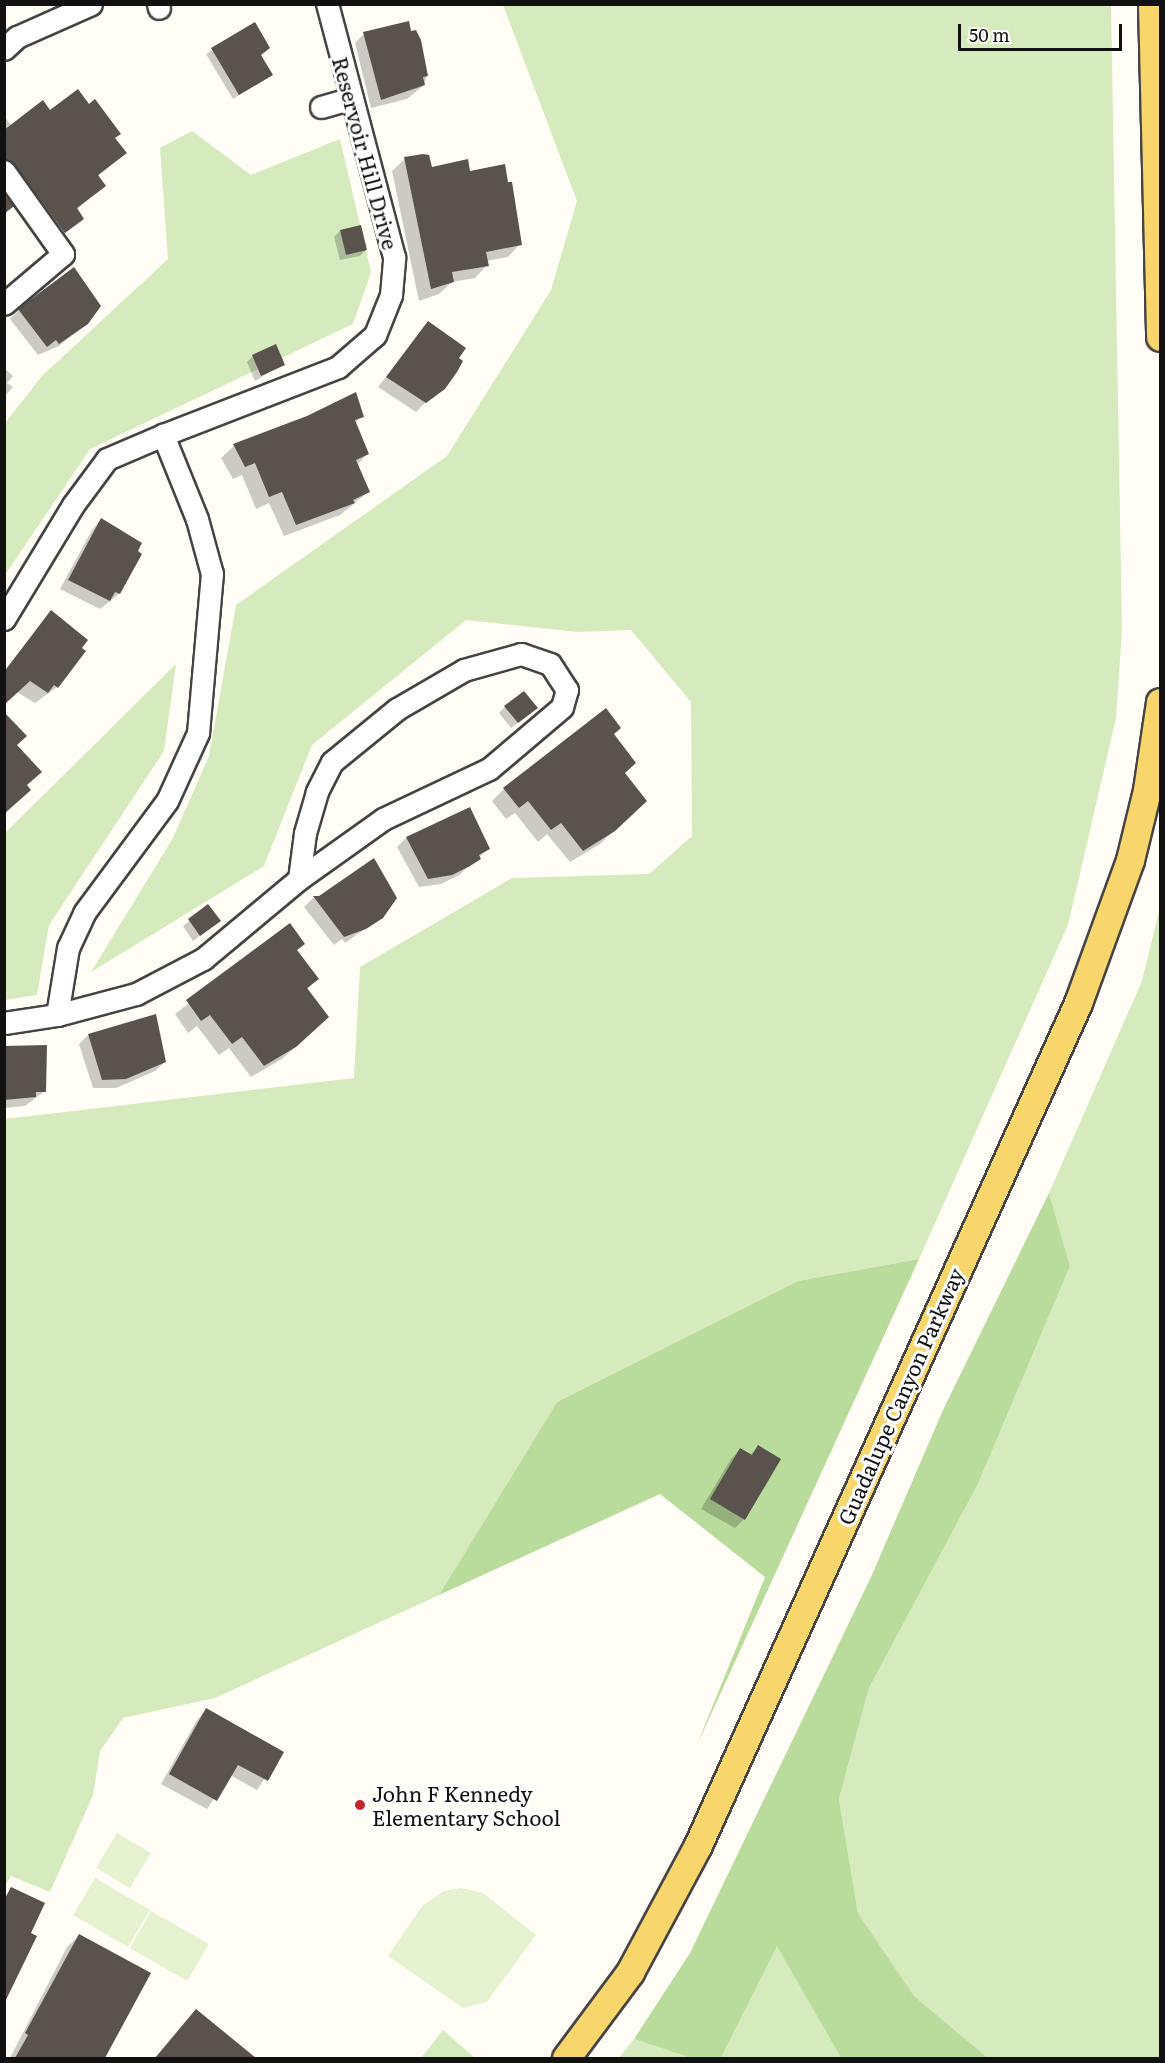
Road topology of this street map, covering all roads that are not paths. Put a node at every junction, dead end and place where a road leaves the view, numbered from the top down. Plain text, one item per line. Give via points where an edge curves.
1 (91, 4) edge
2 (327, 4) edge
3 (1152, 4) edge
4 (4, 49) edge
5 (352, 98) junction
6 (321, 107) dead end
7 (4, 171) edge
8 (4, 304) edge
9 (1161, 336) edge
10 (163, 435) junction
11 (4, 619) edge
12 (1161, 702) edge
13 (299, 879) junction
14 (57, 1015) junction
15 (4, 1023) edge
16 (566, 2058) edge

1 - 4 street via 17,37
2 - 5 street, Reservoir Hill Drive
3 - 9 main road
5 - 6 street
5 - 10 street, Reservoir Hill Drive via 394,257 391,295 375,335 338,367
7 - 8 street via 63,254
10 - 11 street, Reservoir Hill Drive via 107,459 73,506
10 - 14 street via 197,519 212,574 198,734 167,801 84,913 68,948
12 - 16 main road, Guadalupe Canyon Parkway via 1149,782 1130,861 1074,1012 698,1845 642,1952
13 - 13 street via 383,819 489,769 562,707 567,690 550,664 521,654 464,669 397,709 332,762 314,802
13 - 14 street via 202,959 136,994
14 - 15 street

